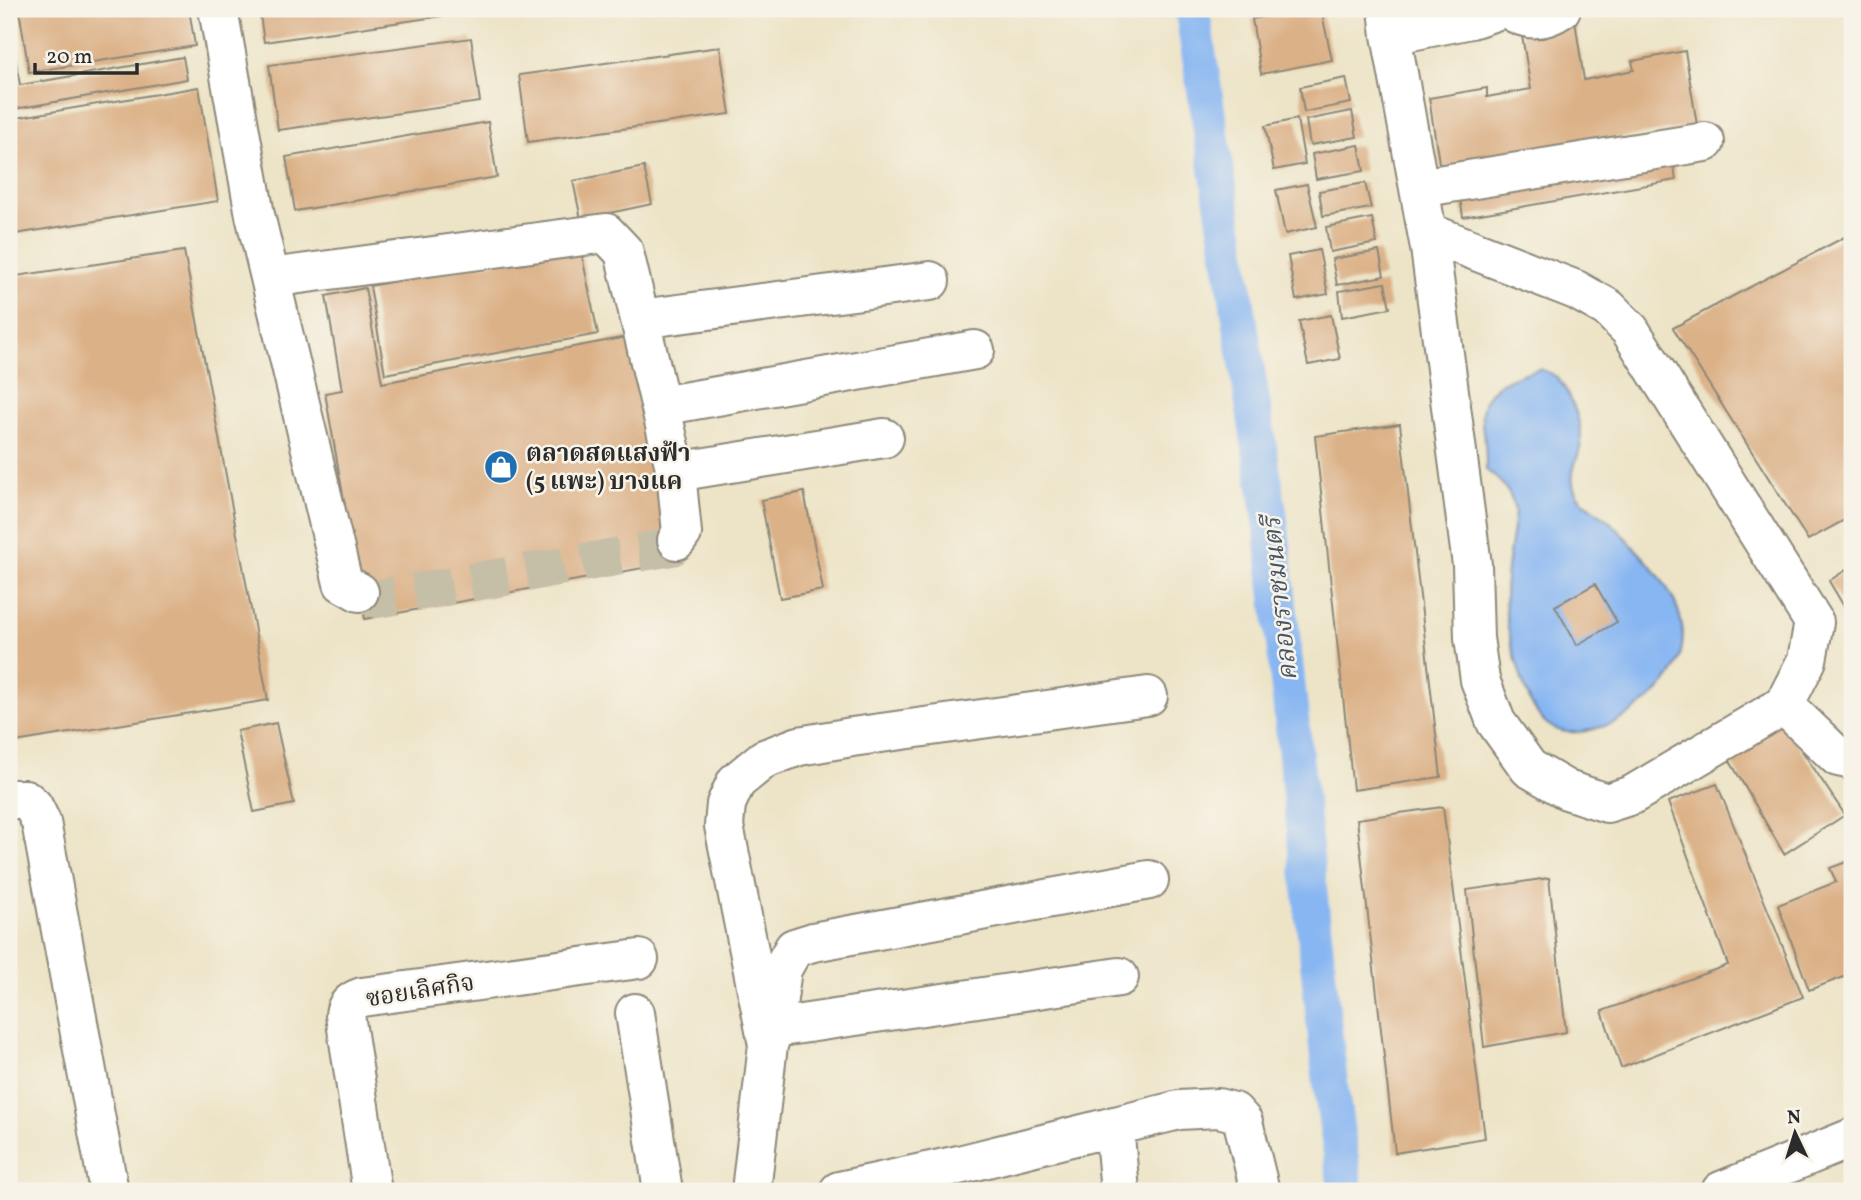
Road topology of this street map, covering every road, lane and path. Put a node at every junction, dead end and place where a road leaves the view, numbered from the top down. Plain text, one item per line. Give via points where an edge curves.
1 (218, 9) edge
2 (1501, 9) edge
3 (1509, 9) edge
4 (1561, 9) edge
5 (1390, 22) edge
6 (1705, 142) dead end
7 (1419, 188) junction
8 (1427, 232) junction
9 (270, 278) junction
10 (930, 281) dead end
11 (640, 318) junction
12 (975, 349) dead end
13 (661, 406) junction
14 (884, 438) dead end
15 (676, 472) junction
16 (677, 540) dead end
17 (359, 592) tunnel mouth
18 (1147, 696) dead end
19 (1784, 705) junction
20 (1852, 760) edge
21 (9, 799) edge
22 (1149, 880) dead end
23 (639, 959) dead end
24 (1119, 976) dead end
25 (635, 1013) dead end
26 (771, 1036) junction
27 (1114, 1126) junction
28 (1852, 1138) edge
29 (986, 1175) edge
30 (109, 1191) edge
31 (372, 1191) edge
32 (663, 1191) edge
33 (751, 1191) edge
34 (839, 1191) edge
35 (1120, 1191) edge
36 (1260, 1191) edge
37 (1721, 1191) edge

1 - 9 street
2 - 5 street via 1471,19
3 - 4 street via 1531,19 1549,17
5 - 7 street
6 - 7 street
7 - 8 street
8 - 19 street via 1576,290 1608,308 1630,330 1814,622 1807,660
8 - 19 street via 1472,565 1480,680 1496,723 1529,768 1567,790 1607,803 1632,795
9 - 11 street via 606,233 624,252
9 - 17 street via 343,583
10 - 11 street
11 - 13 street
12 - 13 street
13 - 15 street
14 - 15 street
15 - 16 street via 682,533
18 - 26 street via 799,746 764,759 736,782 726,804 724,826
19 - 20 street via 1838,757
21 - 30 street via 25,799 41,822
22 - 26 street via 794,948 782,969
23 - 31 street, ซอยเลิศกิจ via 352,1002 345,1015
24 - 26 street
25 - 32 street
26 - 33 street
27 - 29 street
27 - 35 street
27 - 36 street via 1179,1110 1234,1112 1243,1122
28 - 37 street
29 - 34 street

